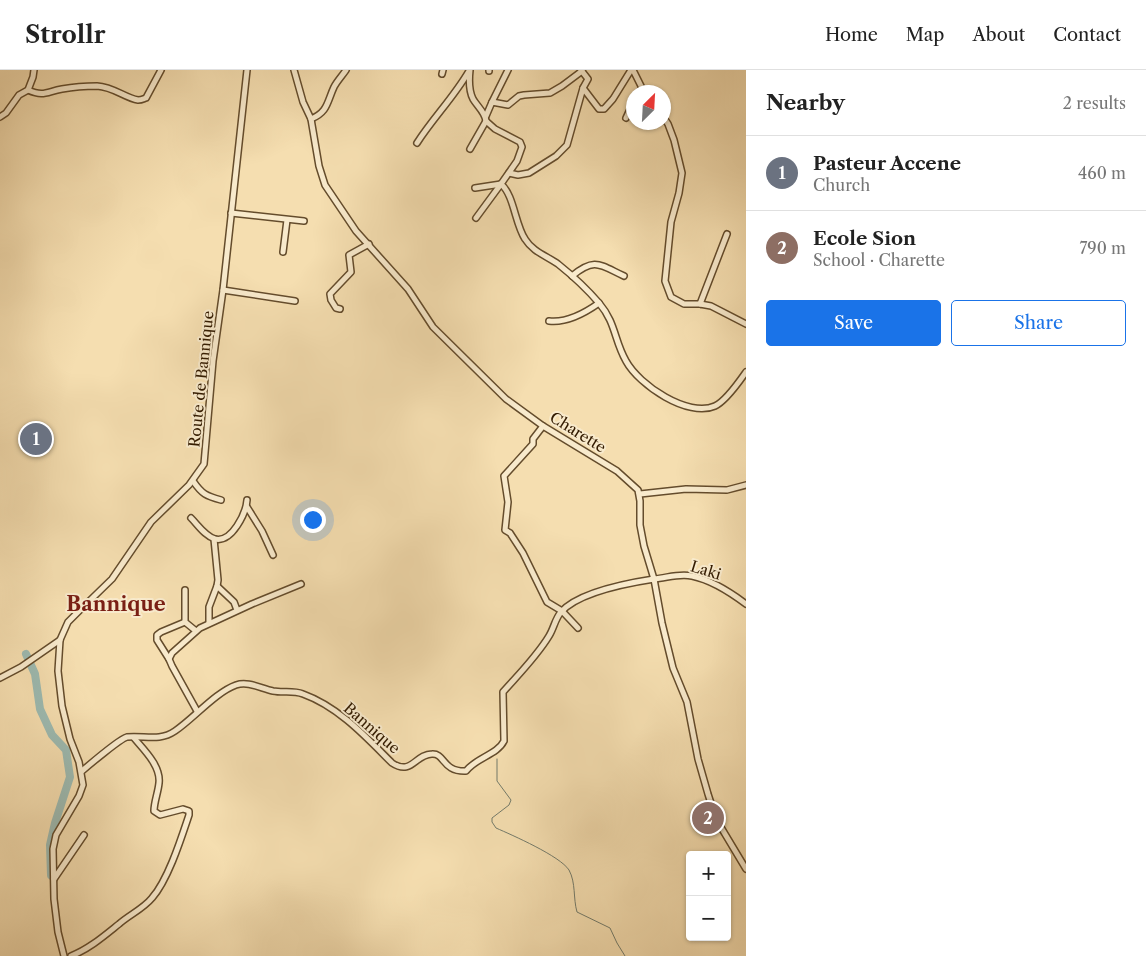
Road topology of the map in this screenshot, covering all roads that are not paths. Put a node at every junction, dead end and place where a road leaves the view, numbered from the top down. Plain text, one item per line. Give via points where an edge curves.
1 (34, 70) edge
2 (161, 70) edge
3 (246, 70) edge
4 (294, 70) edge
5 (346, 70) edge
6 (470, 70) edge
7 (508, 70) edge
8 (581, 70) edge
9 (632, 70) edge
10 (639, 85) edge
11 (584, 88) junction
12 (28, 90) junction
13 (492, 102) junction
14 (0, 117) edge
15 (486, 118) junction
16 (311, 119) junction
17 (670, 130) edge
18 (417, 143) dead end
19 (470, 149) dead end
20 (509, 173) junction
21 (501, 184) junction
22 (475, 188) dead end
23 (231, 213) junction
24 (476, 218) dead end
25 (287, 220) junction
26 (304, 221) dead end
27 (727, 234) dead end
28 (369, 244) junction
29 (283, 252) dead end
30 (572, 276) junction
31 (624, 276) dead end
32 (223, 290) junction
33 (296, 301) dead end
34 (599, 303) junction
35 (700, 304) junction
36 (340, 308) dead end
37 (549, 321) dead end
38 (746, 324) edge
39 (746, 372) edge
40 (543, 426) junction
41 (193, 481) junction
42 (746, 485) edge
43 (640, 494) junction
44 (219, 500) dead end
45 (247, 500) dead end
46 (246, 507) junction
47 (191, 518) dead end
48 (214, 538) junction
49 (273, 555) dead end
50 (654, 580) junction
51 (302, 584) dead end
52 (217, 586) junction
53 (185, 590) dead end
54 (746, 604) edge
55 (237, 610) junction
56 (562, 611) junction
57 (185, 622) junction
58 (210, 623) junction
59 (578, 628) dead end
60 (196, 630) junction
61 (60, 640) junction
62 (170, 659) junction
63 (0, 678) edge
64 (197, 711) junction
65 (134, 738) junction
66 (82, 772) junction
67 (84, 835) dead end
68 (746, 869) edge
69 (53, 879) junction
70 (73, 955) edge
71 (64, 956) edge

1 - 12 street
2 - 12 street via 143,100 97,86 61,89 47,94
3 - 23 street, Route de Bannique
4 - 16 street, Charette
5 - 16 street via 325,110
6 - 15 street via 472,96
6 - 18 street
7 - 13 street
8 - 11 street via 588,79
8 - 13 street via 550,93 519,96 508,105
9 - 10 street
9 - 11 street via 604,109 599,109
11 - 20 street via 567,145 529,173
12 - 14 street via 18,95
13 - 15 street
15 - 19 street
15 - 20 street via 495,129 520,142 520,153
16 - 28 street, Charette via 325,185 356,231
17 - 35 street via 682,172 680,193 671,222 665,281 671,297 684,304
20 - 21 street
21 - 22 street
21 - 24 street
21 - 30 street via 508,193 526,241
23 - 25 street
23 - 32 street, Route de Bannique
25 - 26 street
25 - 29 street
27 - 35 street
28 - 36 street via 349,255 351,272 330,294 336,308
28 - 40 street, Charette via 408,289 438,332 506,399
30 - 31 street via 591,264
30 - 34 street
32 - 33 street
32 - 41 street, Route de Bannique via 206,452 204,464
34 - 37 street via 560,322
34 - 39 street via 610,316 619,345 634,373 656,391 682,405 699,409 718,404
35 - 38 street via 711,306
40 - 43 street, Charette via 616,471
40 - 56 street via 533,438 533,444 504,476 508,502 505,530 523,553 548,602
41 - 44 street via 200,491
41 - 61 street, Route de Bannique via 151,522 112,579 72,618
42 - 43 street via 726,490 686,489
43 - 50 street via 640,525
45 - 46 street
46 - 48 street via 227,536
46 - 49 street
47 - 48 street
48 - 52 street
50 - 54 street, Laki via 691,575 717,585
50 - 56 street, Laki via 611,587 582,598
50 - 68 street via 673,668 687,702 708,794 716,819
51 - 55 street
52 - 55 street via 234,602
52 - 58 street via 209,606
53 - 57 street
55 - 58 street
56 - 59 street
56 - 64 street, Bannique via 549,635 503,692 504,741 473,762 466,771 457,772 437,754 431,753 407,768 397,766 340,714 301,693 237,684
57 - 60 street
57 - 62 street via 157,635
58 - 60 street
60 - 62 street via 172,653
61 - 63 street
61 - 66 street, Route de Bannique via 58,671 62,706
62 - 64 street
64 - 65 street, Bannique via 168,734
65 - 66 street, Bannique via 125,737
65 - 70 street via 157,772 159,780 154,811 160,815 183,809 189,811 189,815 178,848 153,898 94,944
66 - 69 street, Route de Bannique via 83,785 79,796 56,835 52,849
67 - 69 street
69 - 71 street, Route de Bannique via 58,932

